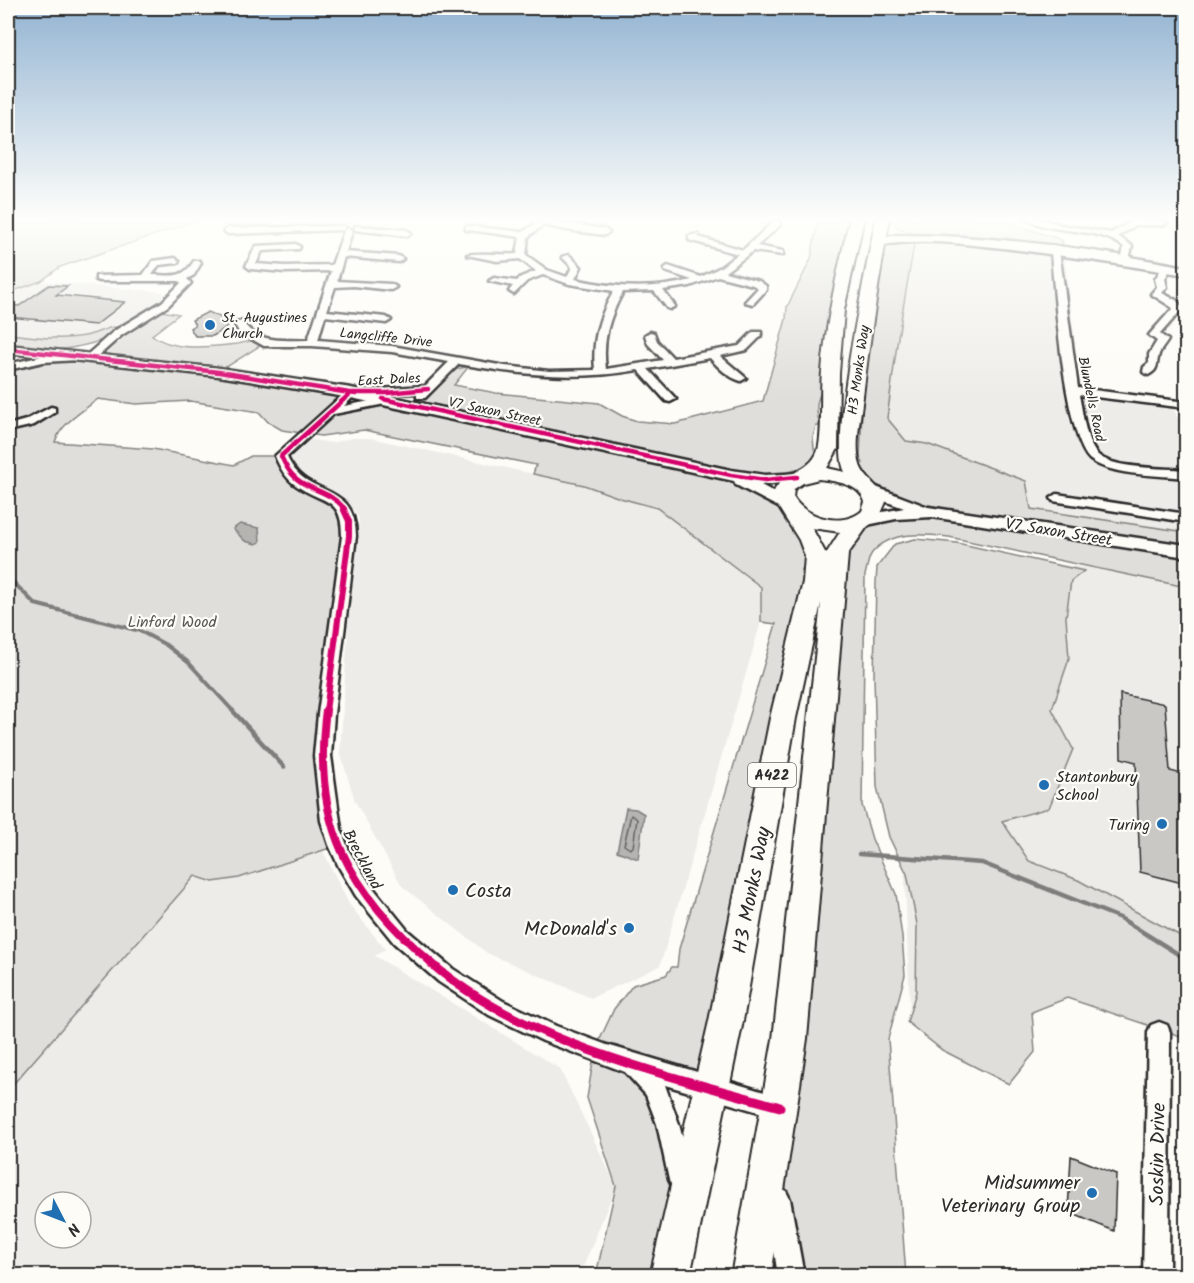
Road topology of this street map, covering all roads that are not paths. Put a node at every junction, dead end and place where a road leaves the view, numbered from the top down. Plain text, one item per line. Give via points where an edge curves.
1 (140, 278) edge
2 (146, 278) joint
3 (182, 278) joint
4 (333, 278) edge
5 (532, 278) edge
6 (560, 278) edge
7 (571, 278) edge
8 (698, 278) edge
9 (705, 278) edge
10 (737, 278) edge
11 (843, 278) edge
12 (872, 278) edge
13 (1059, 278) edge
14 (1161, 278) edge
15 (702, 279) junction
16 (494, 281) dead end
17 (569, 281) junction
18 (331, 284) junction
19 (391, 287) dead end
20 (620, 289) junction
21 (657, 289) junction
22 (750, 302) dead end
23 (670, 306) dead end
24 (322, 313) junction
25 (386, 320) dead end
26 (239, 323) dead end
27 (757, 334) dead end
28 (650, 335) dead end
29 (312, 343) junction
30 (8, 349) edge
31 (87, 349) junction
32 (24, 350) junction
33 (712, 355) junction
34 (457, 360) junction
35 (671, 362) junction
36 (8, 366) edge
37 (642, 368) junction
38 (1148, 372) dead end
39 (601, 373) junction
40 (741, 378) dead end
41 (428, 388) junction
42 (1072, 391) junction
43 (351, 393) junction
44 (670, 399) dead end
45 (403, 403) junction
46 (1186, 405) edge
47 (51, 410) dead end
48 (328, 412) junction
49 (15, 428) edge
50 (718, 471) junction
51 (1186, 474) edge
52 (801, 476) junction
53 (865, 486) junction
54 (1057, 498) dead end
55 (788, 508) junction
56 (932, 512) junction
57 (1186, 518) edge
58 (861, 522) junction
59 (1186, 551) edge
60 (825, 571) junction
61 (1159, 1032) dead end
62 (629, 1061) junction
63 (712, 1087) junction
64 (780, 1107) junction
65 (774, 1145) junction
66 (686, 1206) junction
67 (675, 1259) edge
68 (693, 1275) edge
69 (751, 1275) edge
70 (791, 1275) edge
71 (1156, 1275) edge

1 - 2 street
2 - 3 street
3 - 31 street via 186,283 173,297
4 - 18 street, Langcliffe Drive
5 - 16 street via 516,287
6 - 17 street
7 - 17 street
8 - 15 street
9 - 15 street
10 - 22 street via 764,288
11 - 52 main road, H3 Monks Way via 830,372 827,453 820,464
12 - 53 main road, H3 Monks Way / A422 via 848,455
13 - 42 street, Blundells Road
14 - 38 street via 1162,287 1152,293 1178,308 1154,335 1163,340
15 - 21 street
17 - 20 street
18 - 19 street via 354,282
18 - 24 street, Langcliffe Drive
20 - 21 street
20 - 39 street via 606,314 599,338
21 - 23 street
24 - 25 street, Langcliffe Drive
24 - 29 street, Langcliffe Drive
26 - 29 street, Langcliffe Drive via 264,343
27 - 33 street via 742,348
28 - 35 street
29 - 34 street, Langcliffe Drive via 392,349
30 - 32 street, V7 Saxon Street
31 - 32 street, V7 Saxon Street
31 - 36 street
31 - 43 street, V7 Saxon Street via 127,360
32 - 36 street
33 - 35 street
33 - 40 street
34 - 39 street via 549,374
34 - 41 street, East Dales
35 - 37 street
37 - 39 street
37 - 44 street
41 - 43 street, East Dales
41 - 45 street, East Dales
42 - 46 street
42 - 51 street, Blundells Road via 1092,456 1117,465
43 - 45 street, V7 Saxon Street
43 - 48 street, Breckland
45 - 48 street via 359,404
45 - 50 street, V7 Saxon Street
47 - 49 street
48 - 62 street, Breckland via 281,456 293,477 339,502 349,515 322,749 332,830 349,869 375,909 416,953 451,982 552,1034
50 - 52 street, V7 Saxon Street via 765,480
50 - 55 street, V7 Saxon Street
52 - 53 main road via 834,474
52 - 55 main road, H3 Monks Way via 783,490 782,498
53 - 56 street, V7 Saxon Street
53 - 58 main road, A422 via 876,507
54 - 57 street
55 - 58 main road via 821,525
55 - 60 main road
56 - 58 street, V7 Saxon Street via 896,514
56 - 59 street, V7 Saxon Street
58 - 60 main road, H3 Monks Way / A422
60 - 63 main road, H3 Monks Way / A422 via 783,718
60 - 64 main road, H3 Monks Way / A422 via 796,977
61 - 71 street, Soskin Drive
62 - 63 street, Breckland
62 - 66 street, Breckland via 655,1088 668,1124
63 - 64 street, Breckland
63 - 66 main road, H3 Monks Way / A422
64 - 65 main road, H3 Monks Way / A422
65 - 69 main road, H3 Monks Way / A422
65 - 70 street via 781,1224
66 - 67 main road, H3 Monks Way / A422
67 - 68 street

